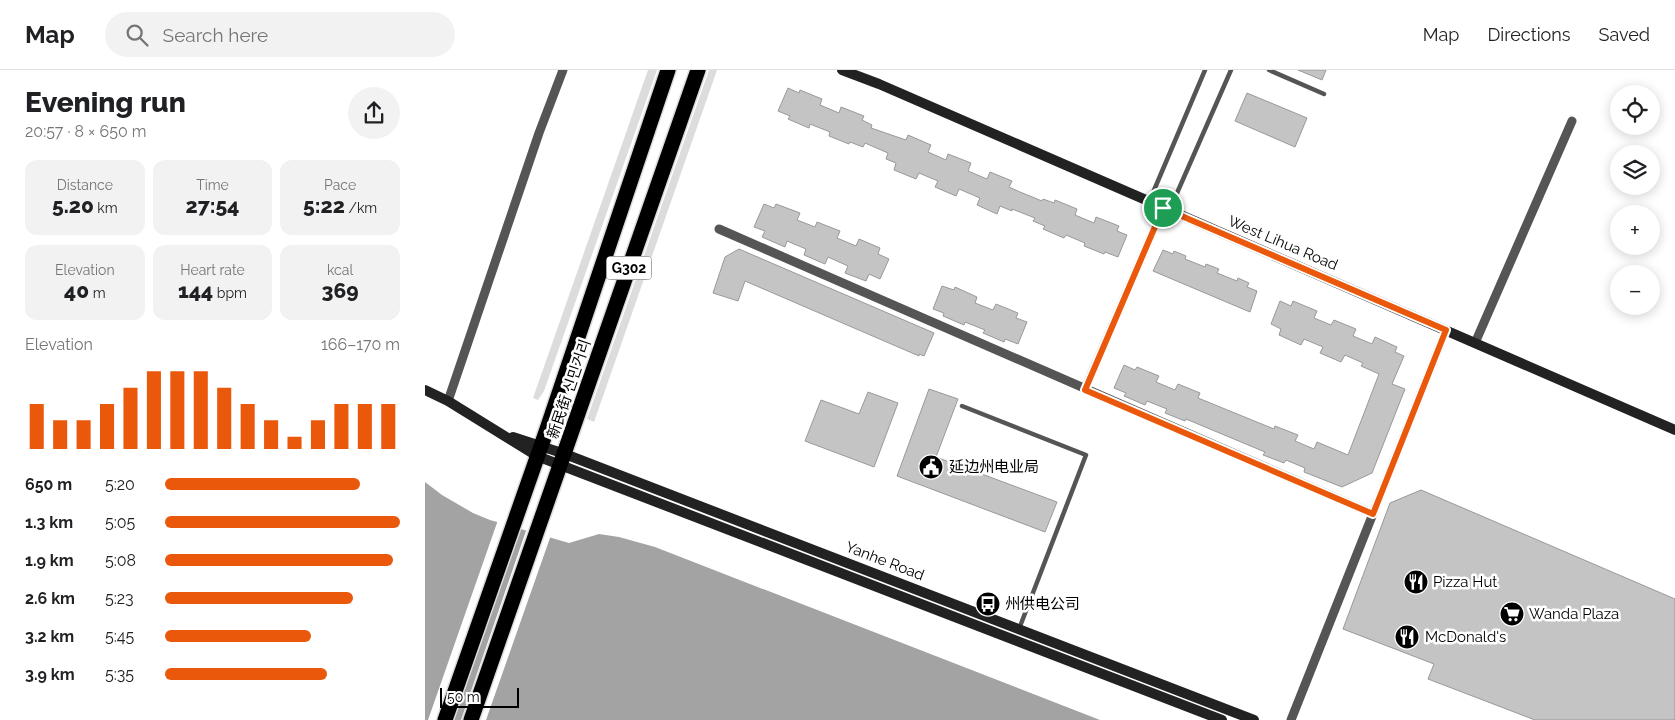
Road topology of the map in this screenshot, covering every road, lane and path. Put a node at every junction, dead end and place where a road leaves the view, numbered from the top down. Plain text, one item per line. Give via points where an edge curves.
1 (563, 70) edge
2 (668, 70) edge
3 (698, 70) edge
4 (841, 70) edge
5 (851, 70) edge
6 (1205, 70) edge
7 (1231, 70) edge
8 (1269, 70) edge
9 (879, 84) junction
10 (1324, 94) dead end
11 (1572, 121) dead end
12 (1149, 202) junction
13 (1166, 209) junction
14 (719, 229) dead end
15 (1446, 330) junction
16 (1475, 343) junction
17 (425, 390) edge
18 (1085, 390) junction
19 (448, 400) junction
20 (961, 406) dead end
21 (1675, 430) edge
22 (539, 451) junction
23 (563, 460) junction
24 (1373, 514) junction
25 (1019, 629) junction
26 (445, 720) edge
27 (471, 720) edge
28 (1222, 720) edge
29 (1254, 720) edge
30 (1291, 720) edge

1 - 19 street
2 - 22 highway, 新民街 신민거리 / G302
3 - 23 highway, 新民街 신민거리 / G302
4 - 9 main road, West Lihua Road
5 - 9 main road, West Lihua Road
6 - 12 lane
7 - 13 lane
8 - 10 lane
9 - 12 main road, West Lihua Road
11 - 16 street
12 - 13 main road, West Lihua Road
13 - 15 main road, West Lihua Road
13 - 18 street
14 - 18 street
15 - 16 main road, West Lihua Road
15 - 24 street
16 - 21 main road, West Lihua Road
17 - 19 main road, Yanhe Road
18 - 24 street
19 - 22 main road, Yanhe Road via 504,435
20 - 25 lane via 1086,455
22 - 23 main road, Yanhe Road
22 - 26 highway, 新民街 신민거리 / G302
23 - 25 main road, Yanhe Road
23 - 27 highway, 新民街 신민거리 / G302
23 - 28 main road, Yanhe Road
24 - 30 street
25 - 29 main road, Yanhe Road

